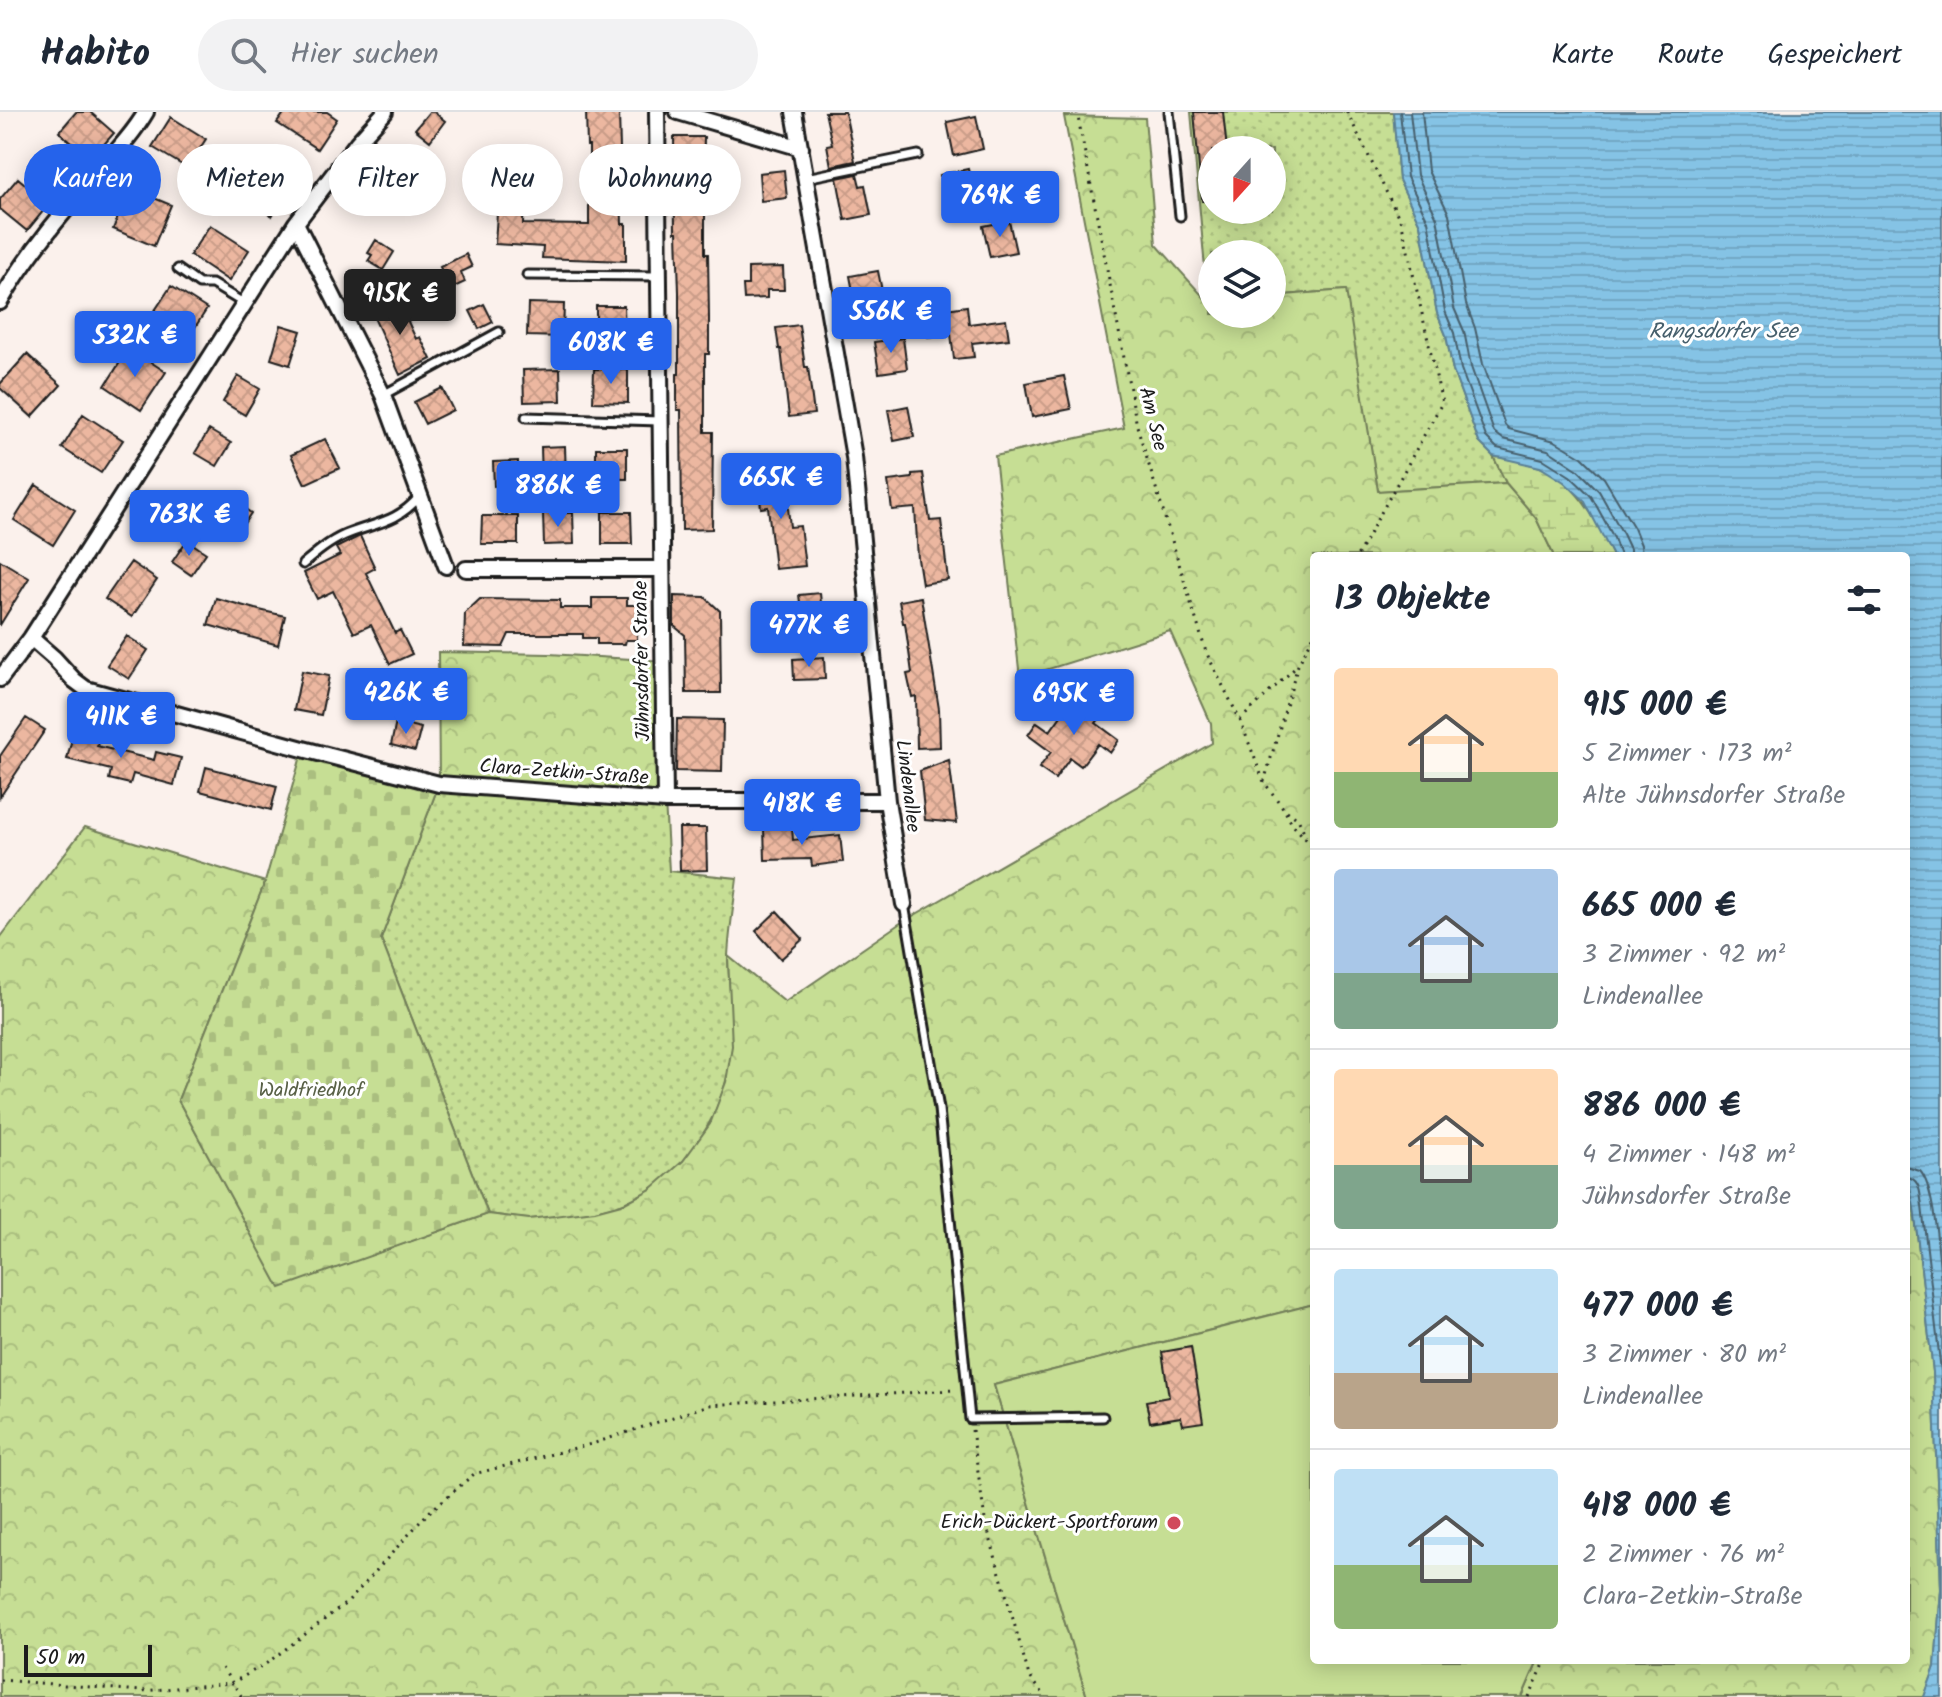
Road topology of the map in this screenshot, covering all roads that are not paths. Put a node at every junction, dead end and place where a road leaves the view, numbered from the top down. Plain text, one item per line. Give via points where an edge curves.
1 (146, 112) edge
2 (385, 112) edge
3 (657, 112) edge
4 (678, 112) edge
5 (794, 112) edge
6 (1169, 112) edge
7 (801, 148) junction
8 (918, 155) dead end
9 (806, 178) junction
10 (1180, 216) dead end
11 (296, 223) junction
12 (178, 269) dead end
13 (527, 275) dead end
14 (658, 276) junction
15 (0, 302) edge
16 (245, 304) junction
17 (499, 332) dead end
18 (383, 395) junction
19 (526, 417) dead end
20 (660, 421) junction
21 (420, 495) junction
22 (303, 564) dead end
23 (446, 566) dead end
24 (466, 569) dead end
25 (662, 569) junction
26 (31, 638) junction
27 (0, 679) edge
28 (665, 801) junction
29 (887, 801) junction
30 (904, 904) joint
31 (1103, 1417) dead end

1 - 15 street via 14,277
2 - 11 street
3 - 14 street, Jühnsdorfer Straße
4 - 7 street
5 - 7 street, Lindenallee
6 - 10 lane
7 - 9 street, Lindenallee
8 - 9 lane
9 - 29 street, Lindenallee via 854,457
11 - 16 street
11 - 18 street
12 - 16 lane
13 - 14 lane
14 - 20 street, Jühnsdorfer Straße
16 - 26 street
17 - 18 lane
18 - 21 street
19 - 20 lane
20 - 25 street, Jühnsdorfer Straße
21 - 22 lane via 398,516 343,536
21 - 23 street
24 - 25 street, Jühnsdorfer Straße
25 - 28 street, Jühnsdorfer Straße
26 - 27 street
26 - 28 street, Clara-Zetkin-Straße via 86,689 439,784
28 - 29 street, Clara-Zetkin-Straße
29 - 30 street, Lindenallee
30 - 31 lane, Lindenallee via 939,1109 970,1419

